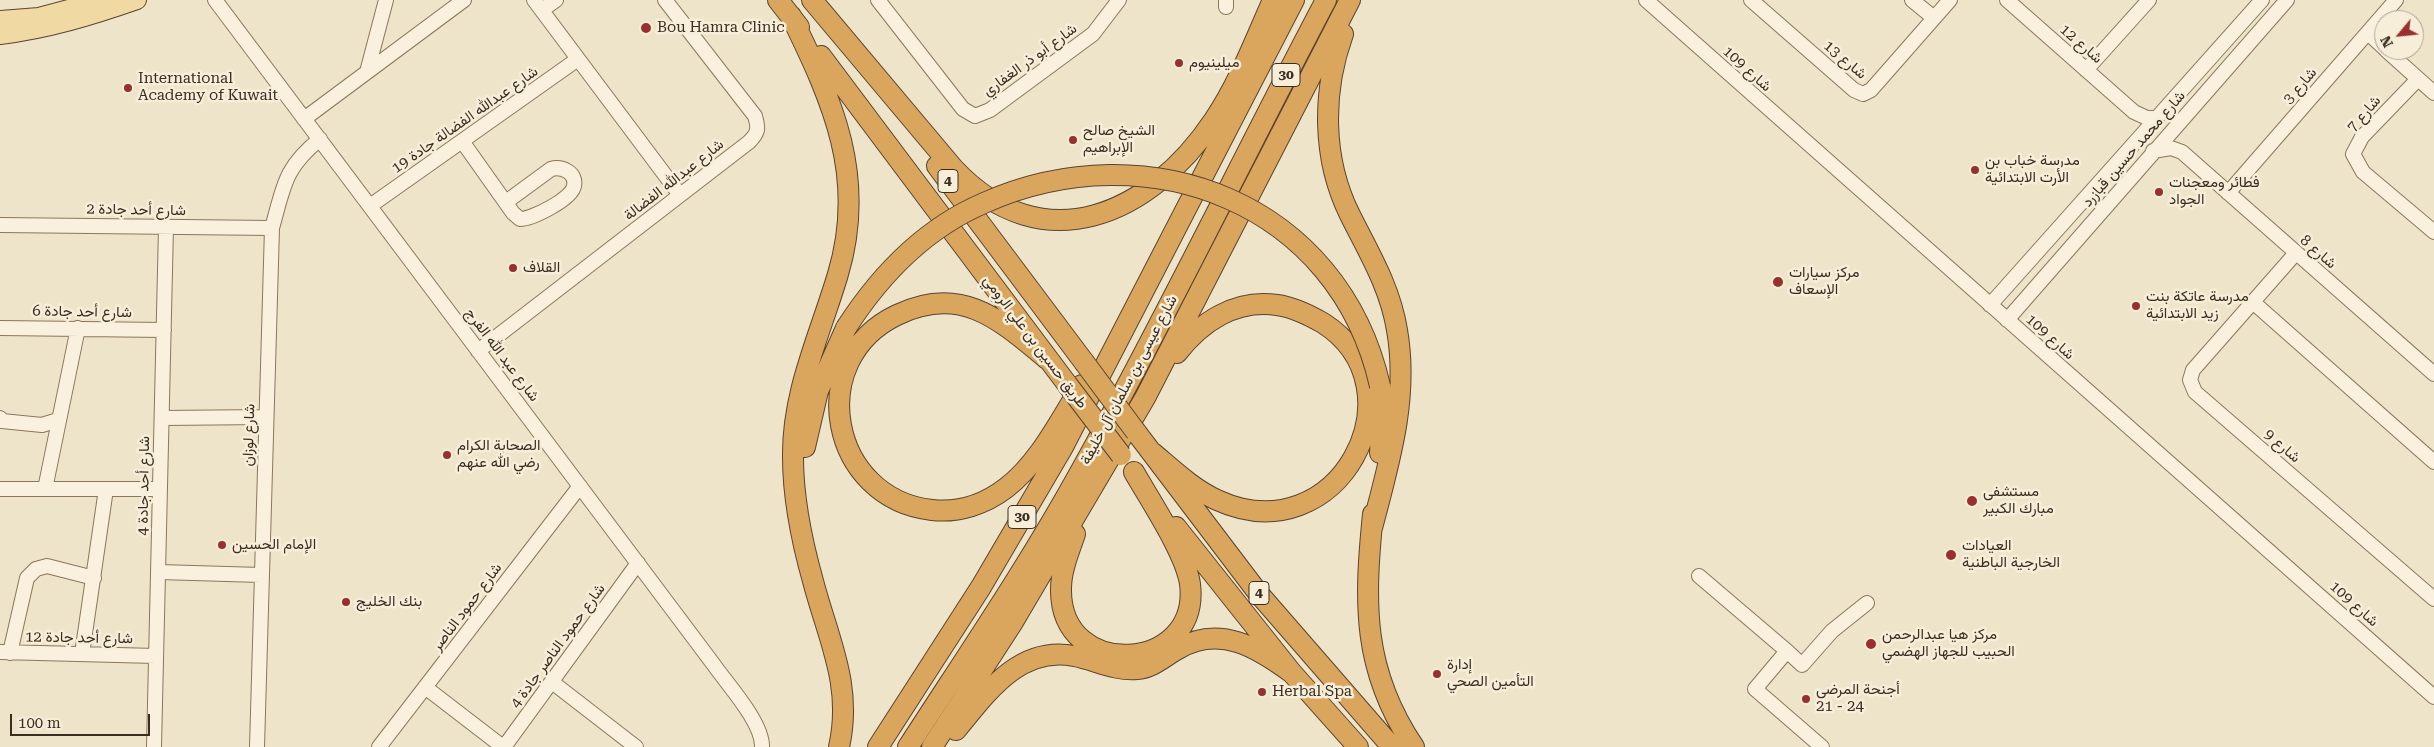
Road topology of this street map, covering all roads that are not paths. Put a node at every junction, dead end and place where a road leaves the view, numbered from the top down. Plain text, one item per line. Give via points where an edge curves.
1 (102, 0) edge
2 (137, 0) edge
3 (215, 0) edge
4 (386, 0) edge
5 (464, 0) edge
6 (556, 0) edge
7 (665, 0) edge
8 (778, 0) edge
9 (812, 0) edge
10 (878, 0) edge
11 (1119, 0) edge
12 (1273, 0) edge
13 (1294, 0) edge
14 (1326, 0) edge
15 (1350, 0) edge
16 (1355, 0) edge
17 (1646, 0) edge
18 (1751, 0) edge
19 (1912, 0) edge
20 (1950, 0) edge
21 (2007, 0) edge
22 (2148, 0) edge
23 (2262, 0) edge
24 (2287, 0) edge
25 (2396, 0) edge
26 (73, 4) edge
27 (538, 5) edge
28 (791, 16) junction
29 (1934, 18) junction
30 (0, 20) edge
31 (2368, 33) junction
32 (0, 35) edge
33 (2374, 39) edge
34 (578, 59) junction
35 (2397, 60) edge
36 (2086, 70) junction
37 (367, 72) junction
38 (2418, 79) junction
39 (2434, 93) edge
40 (2134, 112) junction
41 (304, 118) junction
42 (2156, 118) junction
43 (2175, 126) junction
44 (2140, 138) junction
45 (320, 140) junction
46 (462, 141) junction
47 (2154, 151) junction
48 (2182, 152) junction
49 (2228, 193) junction
50 (680, 195) junction
51 (2090, 195) junction
52 (506, 202) junction
53 (370, 206) junction
54 (0, 225) edge
55 (166, 227) junction
56 (272, 228) junction
57 (2434, 232) edge
58 (2295, 254) junction
59 (2046, 275) junction
60 (1150, 278) junction
61 (2254, 303) junction
62 (1990, 305) junction
63 (2007, 320) junction
64 (0, 328) edge
65 (78, 328) junction
66 (164, 330) junction
67 (478, 351) junction
68 (1047, 359) junction
69 (2434, 374) edge
70 (1145, 398) junction
71 (266, 417) junction
72 (0, 418) edge
73 (162, 418) junction
74 (58, 420) junction
75 (1153, 453) junction
76 (2434, 462) edge
77 (1134, 472) junction
78 (1098, 481) junction
79 (580, 486) junction
80 (0, 489) edge
81 (45, 489) junction
82 (106, 489) junction
83 (160, 489) junction
84 (802, 526) junction
85 (1372, 528) junction
86 (638, 564) junction
87 (159, 572) junction
88 (262, 575) junction
89 (1699, 576) dead end
90 (94, 578) junction
91 (2434, 599) edge
92 (1868, 603) dead end
93 (1787, 651) junction
94 (5, 653) edge
95 (82, 654) junction
96 (156, 656) junction
97 (1292, 673) junction
98 (552, 682) junction
99 (425, 687) junction
100 (2434, 697) edge
101 (154, 747) edge
102 (257, 747) edge
103 (379, 747) edge
104 (504, 747) edge
105 (636, 747) edge
106 (762, 747) edge
107 (839, 747) edge
108 (878, 747) edge
109 (908, 747) edge
110 (932, 747) edge
111 (941, 747) edge
112 (1358, 747) edge
113 (1392, 747) edge
114 (1414, 747) edge
115 (1822, 747) edge

1 - 26 main road
2 - 32 main road via 73,21
3 - 41 street, شارع عبد الله الفرج
4 - 37 street
5 - 37 street
6 - 27 street
7 - 50 street, شارع عبدالله الفضالة via 755,116 758,127 757,134 749,142
8 - 28 highway, طريق حسين بن علي الرومي / 4
9 - 12 highway via 954,169 973,187 1014,211 1064,220 1106,213 1135,199 1193,147 1228,97
9 - 75 highway, طريق حسين بن علي الرومي / 4, bridge
10 - 11 street, شارع أبو ذر الغفاري via 963,109 975,116 990,110 1093,34
13 - 60 highway, شارع عيسى بن سلمان آل خليفة / 30
14 - 109 highway, شارع عيسى بن سلمان آل خليفة / 30 via 1246,150 1140,363 1078,475
15 - 70 highway
16 - 85 highway via 1338,47 1331,80 1330,146 1336,179 1345,203 1388,292 1401,366 1393,444
17 - 62 street, شارع 109
18 - 29 street, شارع 13 via 1854,90 1863,94 1871,90
19 - 29 street
20 - 29 street, شارع 13
21 - 36 street, شارع 12
22 - 36 street
23 - 42 street, شارع محمد حسين قبازرد
24 - 43 street, شارع محمد حسين قبازرد
25 - 31 street, شارع 3
26 - 30 main road via 39,17
27 - 34 street
28 - 68 highway, طريق حسين بن علي الرومي / 4
28 - 84 highway via 821,78 844,145 849,204 839,273 809,359 797,408 793,457
31 - 33 street
31 - 49 street, شارع 3
34 - 46 street, شارع عبدالله الفضالة جادة 19
34 - 50 street
35 - 38 street
36 - 40 street, شارع 12
37 - 41 street
38 - 39 street
38 - 57 street, شارع 7 via 2362,138 2354,154 2363,172
40 - 42 street, شارع 12
40 - 44 street
41 - 45 street, شارع عبد الله الفرج
42 - 44 street, شارع محمد حسين قبازرد
43 - 47 street, شارع محمد حسين قبازرد
43 - 48 street
44 - 51 street, شارع محمد حسين قبازرد
45 - 53 street, شارع عبد الله الفرج
45 - 56 street, شارع لوزان via 300,156 290,170
46 - 52 street
46 - 53 street, شارع عبدالله الفضالة جادة 19
47 - 48 street via 2171,148
47 - 59 street, شارع محمد حسين قبازرد
48 - 49 street, شارع 8
49 - 58 street, شارع 8
50 - 67 street, شارع عبدالله الفضالة
51 - 59 street via 2031,270 2037,277
51 - 62 street, شارع محمد حسين قبازرد
52 - 52 street via 520,219 528,219 571,192 573,179 564,168 551,169
53 - 67 street, شارع عبد الله الفرج
54 - 55 street, شارع أحد جادة 2
55 - 56 street, شارع أحد جادة 2
55 - 66 street, شارع أحد جادة 4
56 - 71 street, شارع لوزان
58 - 61 street, شارع 9
58 - 69 street, شارع 8
59 - 63 street, شارع محمد حسين قبازرد
60 - 68 highway via 1035,457 996,495 961,509 911,507 878,490 854,463 840,423 844,376 866,337 890,318 926,305 965,304 985,312
60 - 108 highway, شارع عيسى بن سلمان آل خليفة / 30 via 1038,490 981,587
61 - 76 street
61 - 91 street, شارع 9 via 2193,370 2190,380 2195,392
62 - 63 street, شارع 109
63 - 100 street, شارع 109
64 - 65 street, شارع أحد جادة 6
65 - 66 street, شارع أحد جادة 6
65 - 74 street
66 - 73 street, شارع أحد جادة 4
67 - 79 street, شارع عبد الله الفرج
68 - 77 highway, طريق حسين بن علي الرومي / 4, bridge
70 - 75 highway via 1200,327 1230,310 1254,304 1283,306 1303,312 1337,334 1358,364 1366,394 1366,423 1360,448 1351,464 1328,489 1292,508 1252,511 1216,500
70 - 78 highway
71 - 73 street
71 - 88 street, شارع لوزان
72 - 74 street via 2,421 42,425
73 - 83 street, شارع أحد جادة 4
74 - 81 street
75 - 113 highway, طريق حسين بن علي الرومي / 4 via 1259,594
77 - 78 highway via 1180,555 1190,586 1188,608 1177,631 1158,647 1138,655 1112,654 1089,646 1074,631 1063,606 1060,591 1063,571
77 - 97 highway, طريق حسين بن علي الرومي / 4
78 - 110 highway via 1013,622
79 - 86 street, شارع عبد الله الفرج
79 - 99 street, شارع حمود الناصر
80 - 81 street
81 - 82 street
82 - 83 street
82 - 90 street
83 - 87 street, شارع أحد جادة 4
84 - 85 highway, bridge via 803,463 808,428 821,382 846,328 869,295 905,256 948,222 983,203 1020,189 1066,179 1104,176 1148,178 1194,187 1240,204 1272,222 1309,252 1334,280 1367,341 1380,386 1382,437
84 - 107 highway via 813,581 841,678 844,711
85 - 114 highway via 1367,570 1370,642 1377,673 1390,705
86 - 98 street, شارع حمود الناصر جادة 4
86 - 106 street, شارع عبد الله الفرج via 718,670 760,732
87 - 88 street
87 - 96 street, شارع أحد جادة 4
88 - 102 street, شارع لوزان
89 - 93 street
90 - 94 street via 47,566 36,569 27,578
90 - 95 street
92 - 93 street via 1832,631 1802,665
93 - 115 street via 1755,689
94 - 95 street, شارع أحد جادة 12
95 - 96 street, شارع أحد جادة 12
96 - 101 street, شارع أحد جادة 4
97 - 111 highway via 1247,644 1218,638 1184,646 1140,669 1116,669 1074,656 1044,657 1025,662 999,680
97 - 112 highway, طريق حسين بن علي الرومي / 4
98 - 104 street, شارع حمود الناصر جادة 4
98 - 105 street
99 - 103 street, شارع حمود الناصر
99 - 104 street

